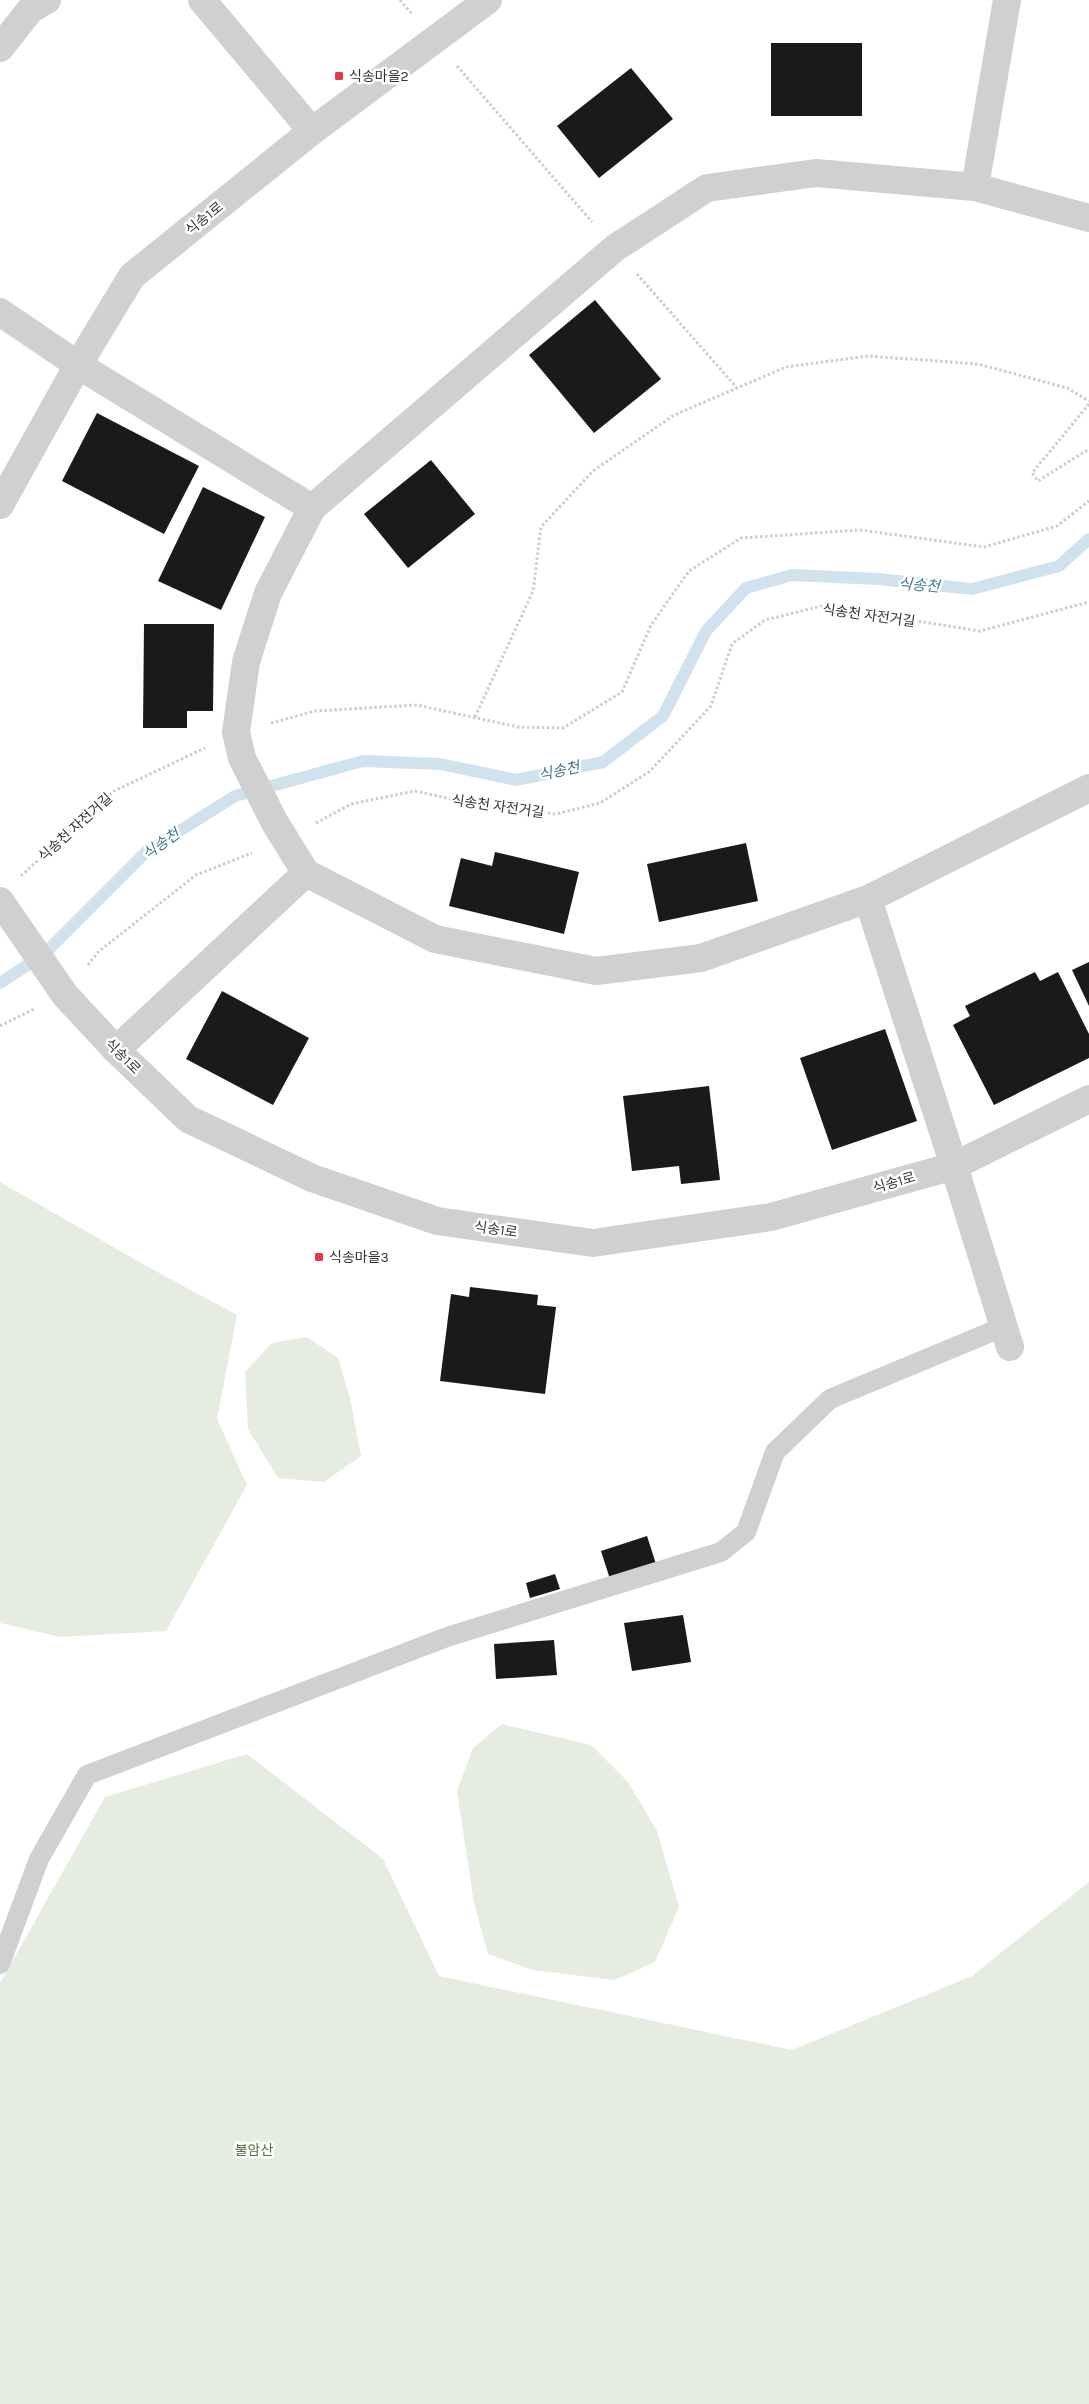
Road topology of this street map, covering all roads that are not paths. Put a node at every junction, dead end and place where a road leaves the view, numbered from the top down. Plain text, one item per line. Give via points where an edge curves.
1 (47, 0) edge
2 (202, 0) edge
3 (488, 0) edge
4 (1007, 0) edge
5 (0, 48) edge
6 (312, 131) junction
7 (975, 187) junction
8 (1089, 218) edge
9 (0, 312) edge
10 (78, 365) junction
11 (0, 505) edge
12 (312, 508) junction
13 (1089, 788) edge
14 (306, 873) junction
15 (868, 899) junction
16 (9, 900) edge
17 (116, 1050) junction
18 (1089, 1099) edge
19 (954, 1166) junction
20 (1007, 1337) joint
21 (0, 1964) edge

1 - 5 street via 30,10
2 - 6 street
3 - 6 street, 식송1로
4 - 7 street
6 - 10 street, 식송1로 via 132,276
7 - 8 street
7 - 12 street via 816,173 707,188 615,248
9 - 10 street
10 - 11 street, 식송1로
10 - 12 street
12 - 14 street via 268,593 246,662 239,745 280,831
13 - 15 street
14 - 15 street via 435,939 596,971 701,958
14 - 17 street
15 - 19 street
16 - 17 street, 식송1로 via 61,988
17 - 19 street, 식송1로 via 188,1119 312,1178 437,1220 593,1243 771,1217
18 - 19 street, 식송1로
19 - 20 street
20 - 21 lane via 830,1399 775,1452 746,1532 721,1552 447,1637 87,1775 39,1859

